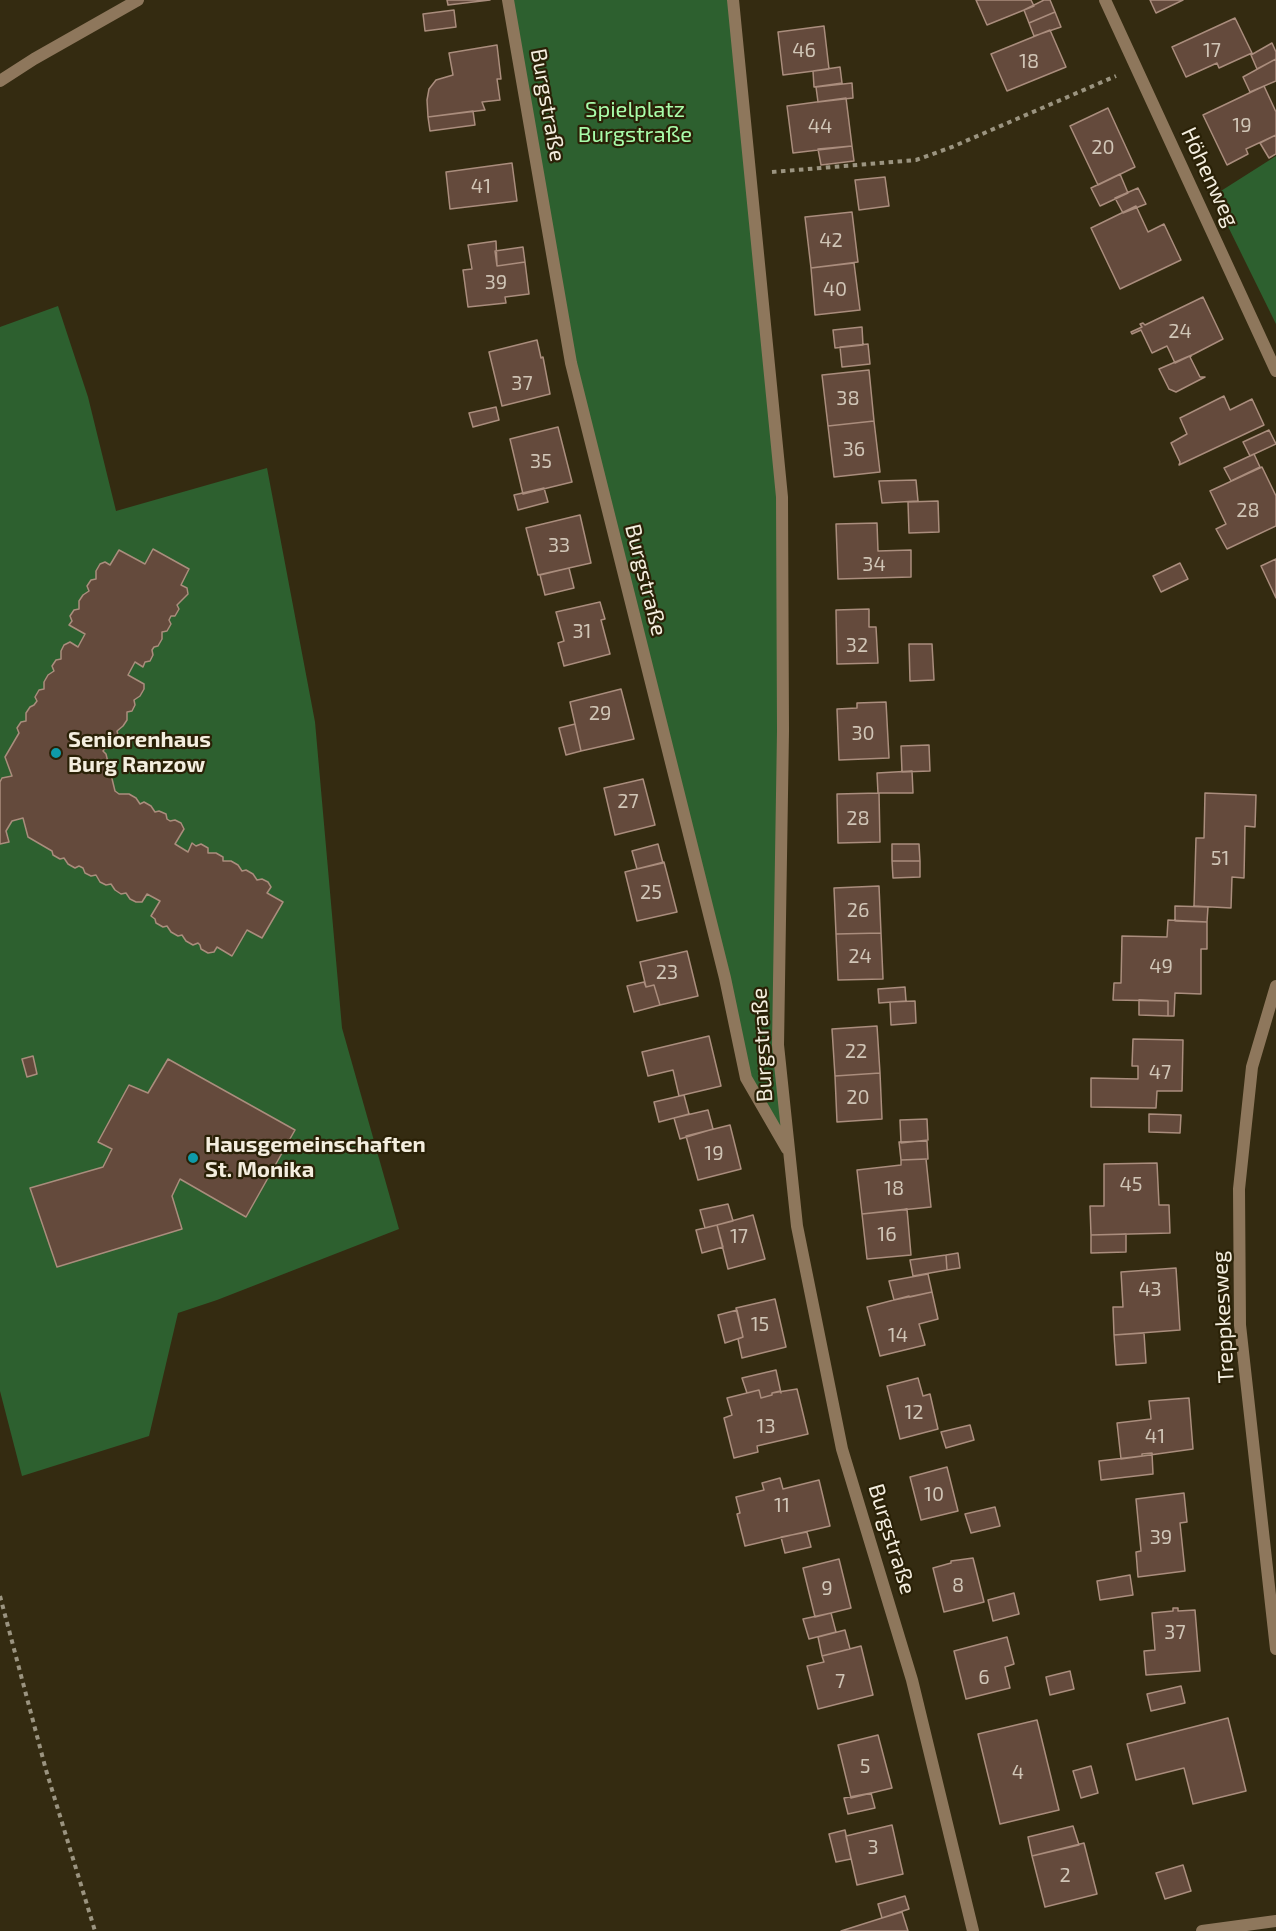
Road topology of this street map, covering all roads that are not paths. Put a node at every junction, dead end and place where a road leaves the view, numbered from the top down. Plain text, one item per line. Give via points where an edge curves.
1 (138, 0) edge
2 (508, 0) edge
3 (733, 0) edge
4 (1105, 0) edge
5 (0, 81) edge
6 (1276, 371) edge
7 (1276, 986) edge
8 (790, 1155) junction
9 (1276, 1649) edge
10 (1276, 1921) edge
11 (973, 1931) edge
12 (1202, 1931) edge

1 - 5 street
2 - 8 street, Burgstraße via 571,363 725,978 746,1078
3 - 8 street, Burgstraße via 782,497 778,1045
4 - 6 street, Höhenweg
7 - 9 street, Treppkesweg via 1252,1067 1239,1189 1240,1325
8 - 11 street, Burgstraße via 797,1226 842,1449 912,1680
10 - 12 street

